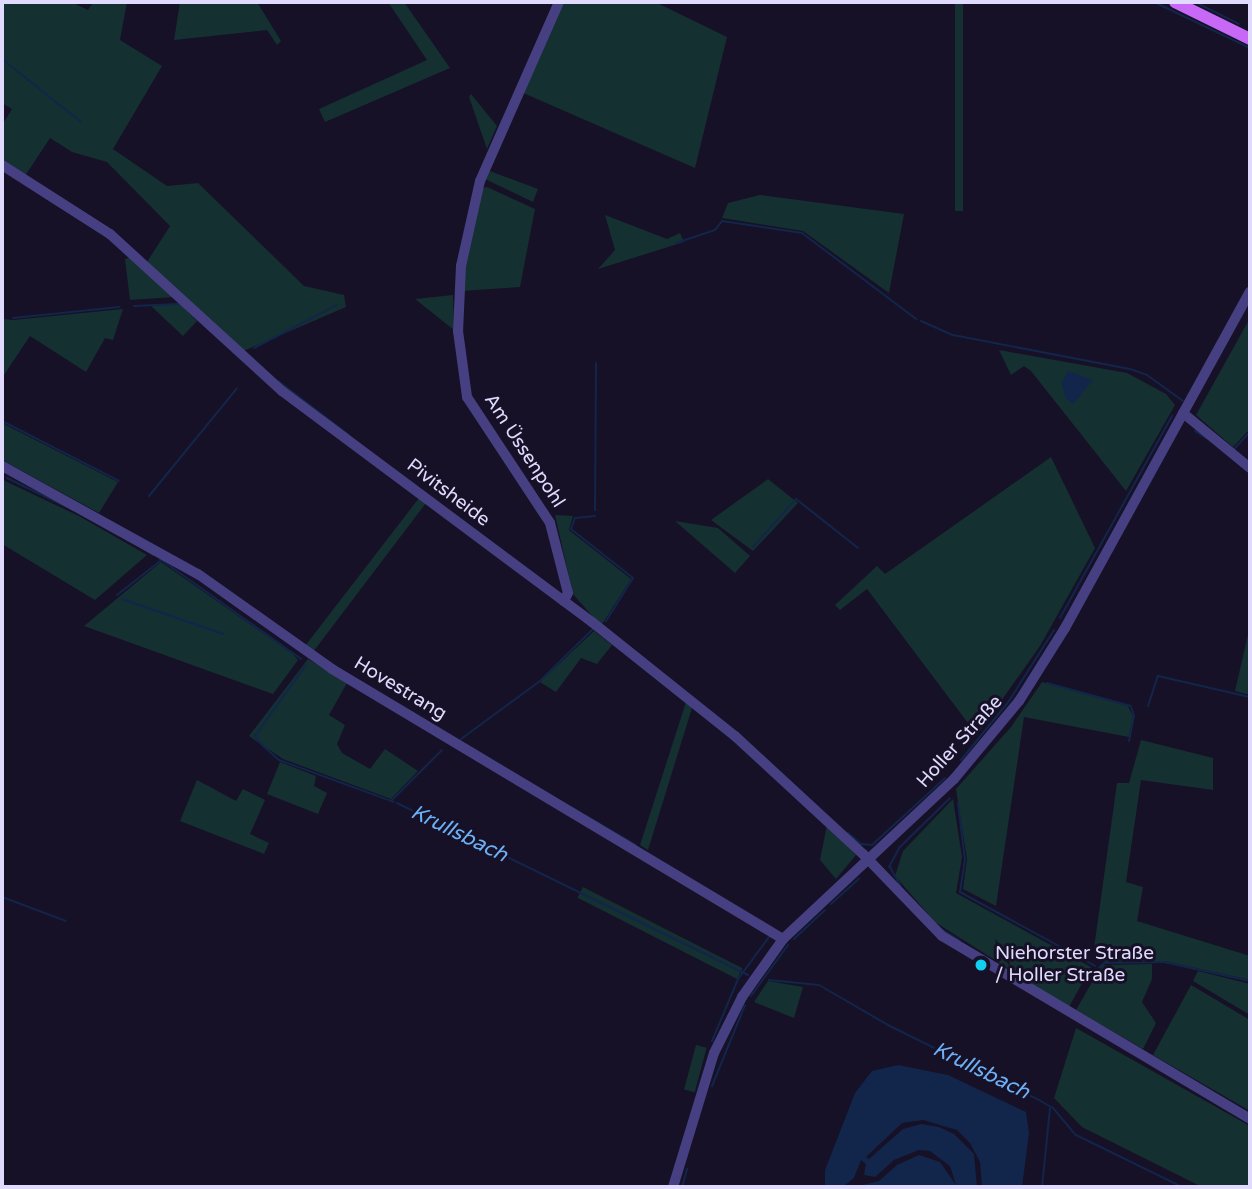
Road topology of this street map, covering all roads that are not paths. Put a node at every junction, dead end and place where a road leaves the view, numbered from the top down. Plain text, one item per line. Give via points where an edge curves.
1 (559, 2) edge
2 (1180, 3) edge
3 (1250, 39) edge
4 (2, 164) edge
5 (1250, 292) edge
6 (1183, 414) junction
7 (2, 466) edge
8 (1250, 468) edge
9 (564, 601) junction
10 (868, 859) junction
11 (783, 939) junction
12 (1250, 1119) edge
13 (673, 1187) edge

1 - 9 street, Am Üssenpohl via 480,181 461,265 458,331 467,397 550,523 568,593
2 - 3 main road
4 - 9 street, Pivitsheide via 110,234 252,366
5 - 6 street, Holler Straße
6 - 8 street
6 - 10 street, Holler Straße via 1019,701 954,779
7 - 11 street, Hovestrang via 198,574 332,670
9 - 10 street, Pivitsheide via 755,753
10 - 11 street, Holler Straße
10 - 12 street, Pivitsheide via 949,940
11 - 13 street, Holler Straße via 741,997 720,1039

